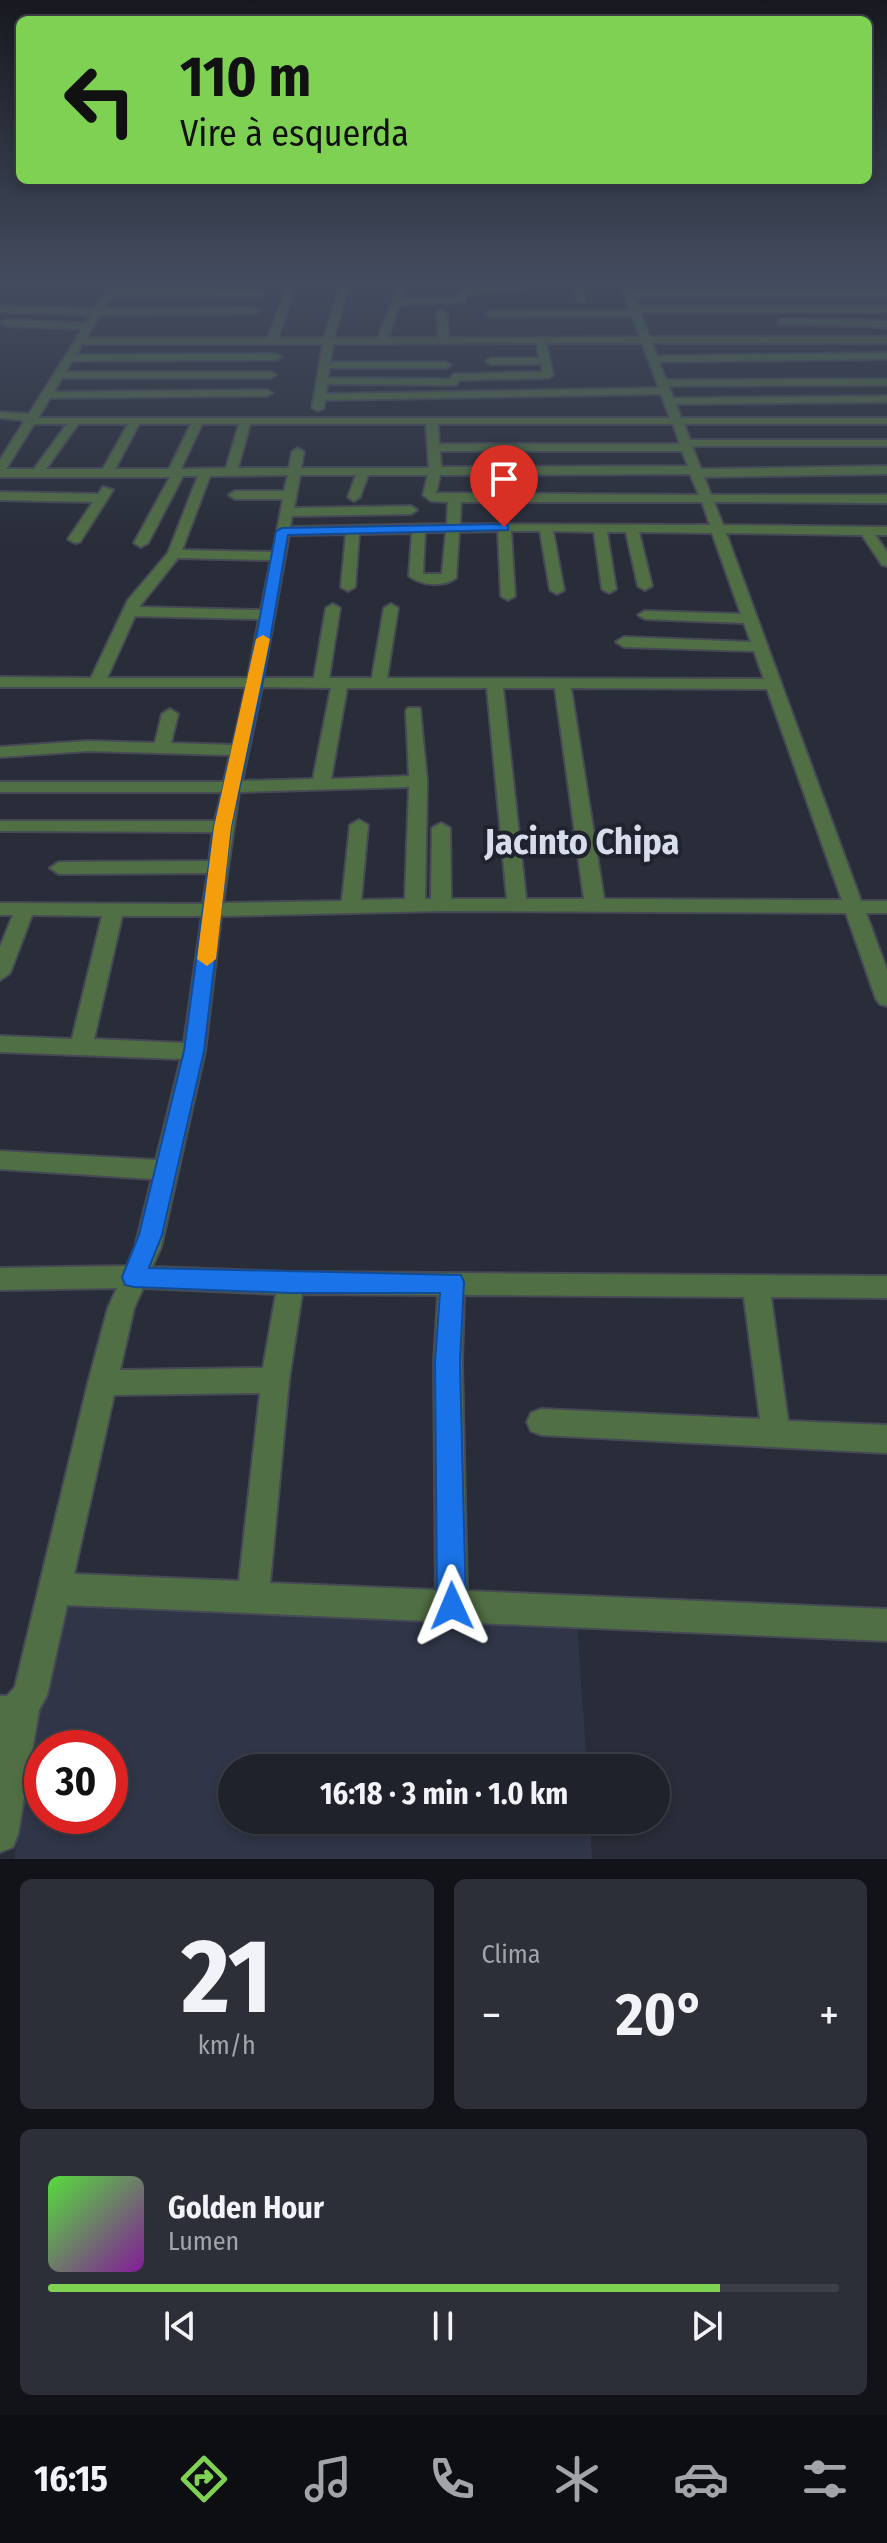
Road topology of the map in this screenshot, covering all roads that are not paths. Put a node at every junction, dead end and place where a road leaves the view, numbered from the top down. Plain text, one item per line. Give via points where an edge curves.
1 (59, 370) edge
2 (272, 370) edge
3 (324, 370) edge
4 (449, 370) edge
5 (547, 370) edge
6 (658, 370) edge
7 (796, 371) dead end
8 (56, 375) junction
9 (271, 375) junction
10 (455, 379) junction
11 (322, 381) junction
12 (887, 382) edge
13 (803, 383) junction
14 (667, 392) junction
15 (267, 393) junction
16 (44, 395) junction
17 (462, 396) junction
18 (320, 397) junction
19 (887, 399) edge
20 (815, 401) junction
21 (0, 415) edge
22 (28, 419) junction
23 (821, 420) junction
24 (678, 421) junction
25 (887, 421) edge
26 (74, 422) junction
27 (135, 422) junction
28 (198, 422) junction
29 (432, 422) junction
30 (245, 423) junction
31 (262, 423) junction
32 (316, 423) junction
33 (887, 443) edge
34 (6, 445) edge
35 (27, 445) dead end
36 (42, 445) dead end
37 (57, 445) junction
38 (686, 445) junction
39 (433, 448) junction
40 (887, 470) edge
41 (0, 471) edge
42 (435, 471) junction
43 (38, 472) junction
44 (695, 472) junction
45 (112, 473) junction
46 (175, 474) junction
47 (205, 474) junction
48 (230, 474) junction
49 (362, 474) junction
50 (289, 493) junction
51 (235, 495) dead end
52 (0, 496) edge
53 (354, 497) dead end
54 (522, 497) junction
55 (555, 497) junction
56 (706, 497) junction
57 (101, 498) junction
58 (455, 498) junction
59 (488, 498) junction
60 (887, 499) edge
61 (411, 510) dead end
62 (504, 527) junction
63 (453, 528) junction
64 (487, 528) junction
65 (527, 528) junction
66 (550, 528) junction
67 (419, 529) junction
68 (600, 529) junction
69 (632, 529) junction
70 (353, 530) junction
71 (718, 530) junction
72 (866, 531) junction
73 (887, 531) edge
74 (75, 539) dead end
75 (141, 543) dead end
76 (174, 554) junction
77 (278, 556) junction
78 (887, 562) edge
79 (645, 586) dead end
80 (348, 587) dead end
81 (609, 589) dead end
82 (557, 590) dead end
83 (508, 596) dead end
84 (333, 608) dead end
85 (391, 608) dead end
86 (130, 611) junction
87 (267, 615) junction
88 (645, 615) dead end
89 (750, 619) junction
90 (624, 642) dead end
91 (761, 647) junction
92 (255, 681) junction
93 (0, 682) edge
94 (97, 682) junction
95 (321, 682) junction
96 (340, 682) junction
97 (379, 682) junction
98 (494, 682) junction
99 (562, 682) junction
100 (774, 684) junction
101 (414, 711) dead end
102 (170, 714) dead end
103 (162, 747) junction
104 (239, 750) junction
105 (0, 752) edge
106 (418, 781) junction
107 (321, 783) junction
108 (0, 787) edge
109 (232, 787) junction
110 (359, 825) dead end
111 (0, 826) edge
112 (223, 827) junction
113 (441, 828) dead end
114 (218, 867) junction
115 (59, 868) dead end
116 (441, 905) junction
117 (517, 905) junction
118 (415, 906) junction
119 (595, 906) junction
120 (351, 907) junction
121 (855, 907) junction
122 (887, 907) edge
123 (0, 909) edge
124 (25, 909) junction
125 (113, 910) junction
126 (213, 910) junction
127 (0, 973) edge
128 (887, 999) edge
129 (81, 1047) junction
130 (2, 1048) edge
131 (194, 1051) junction
132 (0, 1160) edge
133 (167, 1170) junction
134 (134, 1277) junction
135 (0, 1279) edge
136 (452, 1282) junction
137 (291, 1283) junction
138 (756, 1285) junction
139 (887, 1287) edge
140 (275, 1380) junction
141 (102, 1383) junction
142 (541, 1422) dead end
143 (776, 1434) junction
144 (887, 1439) edge
145 (55, 1589) junction
146 (253, 1596) junction
147 (452, 1606) junction
148 (887, 1625) edge
149 (12, 1710) edge
150 (0, 1834) edge

1 - 8 street
2 - 9 street
3 - 11 street
4 - 10 street
5 - 10 street via 548,375
6 - 14 street
7 - 13 street
8 - 9 street
8 - 16 street
9 - 15 street
10 - 11 street
10 - 17 street
11 - 18 street
12 - 13 street
13 - 14 street
14 - 17 street
14 - 20 street
14 - 24 street
15 - 16 street
15 - 31 street
16 - 22 street
17 - 18 street
18 - 32 street
19 - 20 street
20 - 23 street
21 - 22 street
22 - 26 street
22 - 34 street
23 - 24 street
23 - 25 street
24 - 29 street
24 - 38 street
26 - 27 street
26 - 37 street
27 - 28 street
27 - 45 street
28 - 30 street
28 - 46 street
29 - 32 street
29 - 39 street
30 - 31 street
30 - 48 street
31 - 32 street
33 - 38 street
34 - 35 street
34 - 41 street
36 - 37 street
37 - 43 street
38 - 39 street
38 - 44 street
39 - 42 street
40 - 44 street
41 - 43 street
42 - 44 street
42 - 49 street
42 - 58 street via 429,495
43 - 45 street
44 - 56 street
45 - 46 street
45 - 57 street
46 - 47 street
46 - 75 street
47 - 48 street
47 - 76 street
48 - 50 street
49 - 50 street
49 - 53 street
50 - 51 street
50 - 61 street
50 - 70 street
50 - 77 street
52 - 57 street
54 - 55 street
54 - 59 street
54 - 65 street
55 - 56 street
55 - 66 street
56 - 60 street
56 - 71 street
57 - 74 street
58 - 59 street
58 - 63 street
59 - 64 street
62 - 64 street
62 - 65 street
62 - 83 street
63 - 64 street
63 - 67 street
63 - 67 street via 451,573 443,579 416,576
65 - 66 street
66 - 68 street
66 - 82 street
67 - 70 street
68 - 69 street
68 - 81 street
69 - 71 street
69 - 79 street
70 - 80 street
71 - 72 street
71 - 89 street
72 - 73 street
72 - 78 street
76 - 77 street
76 - 86 street
77 - 87 street
84 - 95 street
85 - 97 street
86 - 87 street
86 - 94 street
87 - 92 street
88 - 89 street
89 - 91 street
90 - 91 street
91 - 100 street
92 - 94 street
92 - 95 street
92 - 104 street
93 - 94 street
95 - 96 street
96 - 97 street
96 - 107 street
97 - 98 street
98 - 99 street
98 - 117 street
99 - 100 street
99 - 119 street
100 - 121 street
101 - 106 street
102 - 103 street
103 - 104 street
103 - 105 street
104 - 109 street
106 - 107 street
106 - 118 street
107 - 109 street
108 - 109 street
109 - 112 street
110 - 120 street
111 - 112 street
112 - 114 street
113 - 116 street
114 - 115 street
114 - 126 street
116 - 117 street
116 - 118 street
117 - 119 street
118 - 120 street
119 - 121 street
120 - 126 street
121 - 122 street
121 - 128 street
123 - 124 street
124 - 125 street
124 - 127 street
125 - 126 street
125 - 129 street
126 - 131 street
129 - 130 street
129 - 131 street
131 - 133 street
132 - 133 street
133 - 134 street via 148,1247
134 - 135 street
134 - 137 street
134 - 141 street
136 - 137 street
136 - 138 street
136 - 147 street
137 - 140 street
138 - 139 street
138 - 143 street
140 - 141 street
140 - 146 street
141 - 145 street
142 - 143 street
143 - 144 street
145 - 146 street
145 - 149 street via 30,1695
146 - 147 street
147 - 148 street
149 - 150 street

